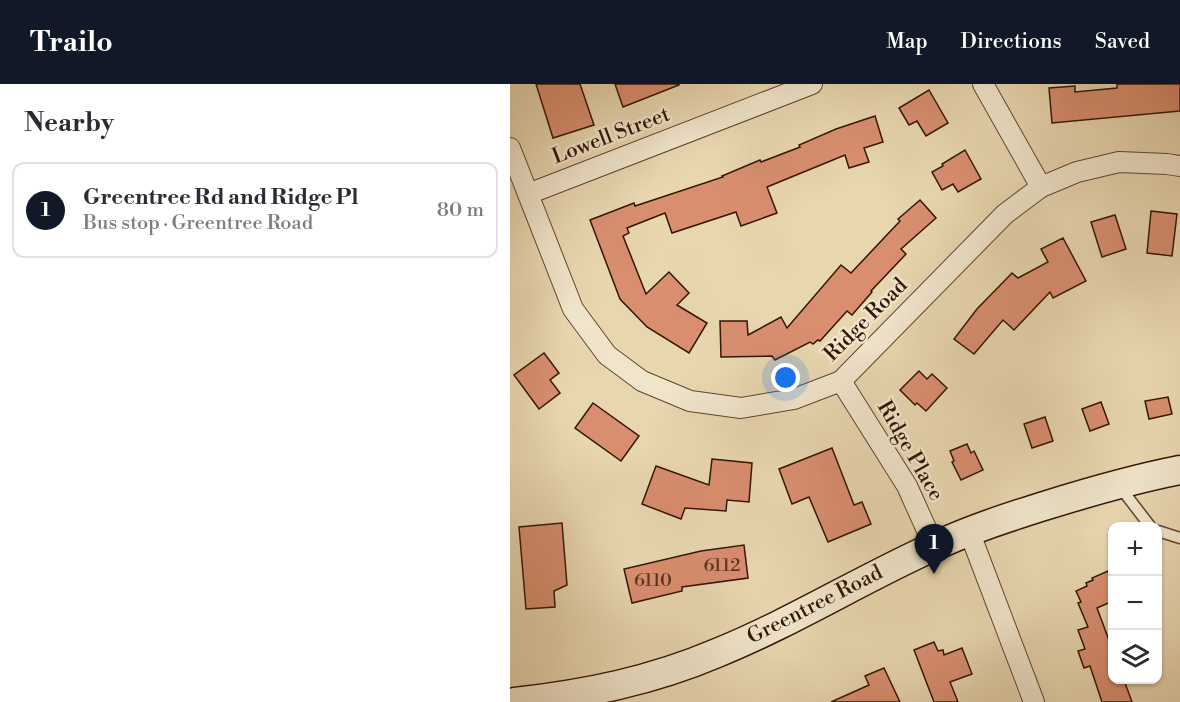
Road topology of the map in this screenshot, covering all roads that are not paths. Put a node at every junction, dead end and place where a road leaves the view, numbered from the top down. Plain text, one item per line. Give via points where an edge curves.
1 (812, 84) edge
2 (983, 84) edge
3 (510, 148) edge
4 (1180, 166) edge
5 (1041, 187) junction
6 (528, 194) junction
7 (841, 381) junction
8 (1180, 470) edge
9 (1118, 484) junction
10 (1147, 522) edge
11 (969, 531) junction
12 (1162, 532) edge
13 (1180, 538) edge
14 (934, 546) junction
15 (515, 702) edge
16 (1034, 702) edge

1 - 6 street, Lowell Street
2 - 5 street
3 - 6 street, Ridge Road
4 - 5 street, Ridge Road via 1119,162 1077,172
5 - 7 street, Ridge Road via 1005,214
6 - 7 street, Ridge Road via 573,309 607,355 642,381 690,401 741,408 794,399
7 - 14 street, Ridge Place via 907,486
8 - 9 street, Greentree Road
9 - 10 lane
9 - 11 street, Greentree Road
11 - 14 street, Greentree Road
11 - 16 street
12 - 13 lane
14 - 15 street, Greentree Road via 717,654 602,689

